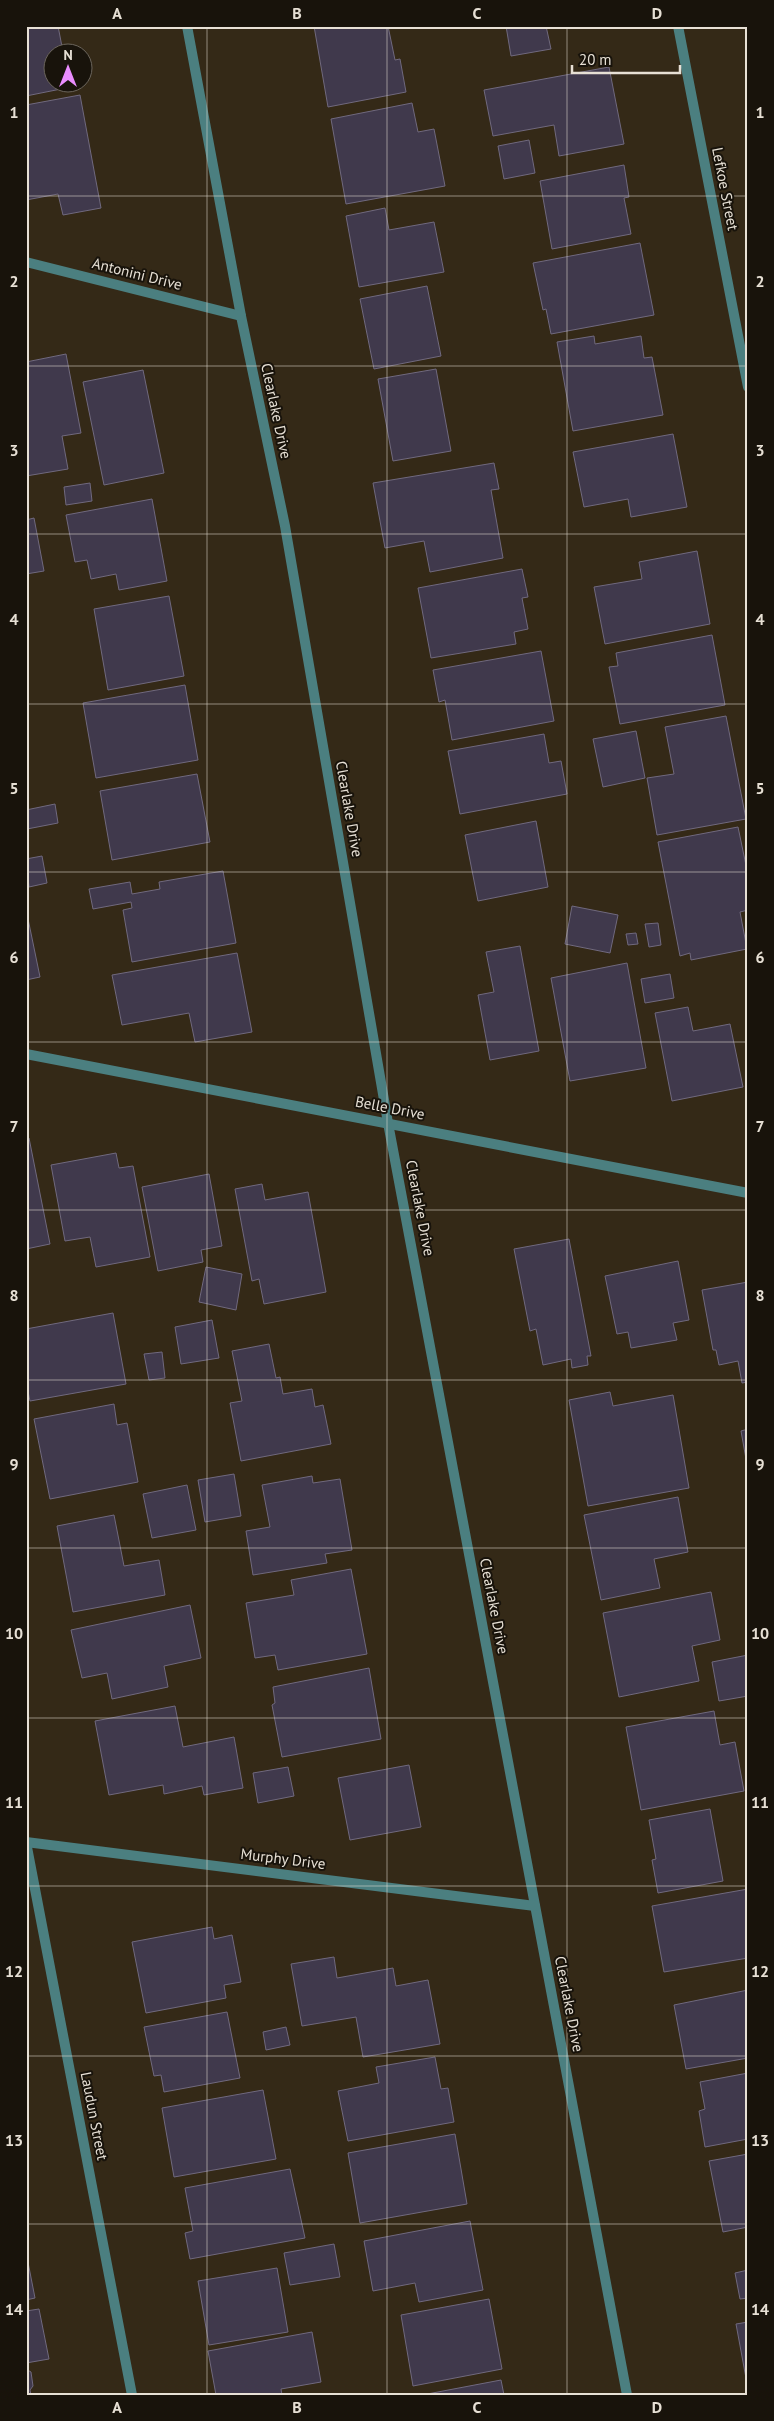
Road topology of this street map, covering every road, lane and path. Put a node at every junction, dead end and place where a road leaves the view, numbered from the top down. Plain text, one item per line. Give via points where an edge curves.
1 (187, 26) edge
2 (678, 26) edge
3 (26, 262) edge
4 (241, 316) junction
5 (748, 387) edge
6 (26, 1054) edge
7 (388, 1123) junction
8 (748, 1193) edge
9 (26, 1842) edge
10 (535, 1906) junction
11 (132, 2395) edge
12 (627, 2395) edge

1 - 4 street, Clearlake Drive
2 - 5 street, Lefkoe Street
3 - 4 street, Antonini Drive
4 - 7 street, Clearlake Drive via 285,526
6 - 7 street, Belle Drive
7 - 8 street, Belle Drive
7 - 10 street, Clearlake Drive
9 - 10 street, Murphy Drive
9 - 11 street, Laudun Street
10 - 12 street, Clearlake Drive

